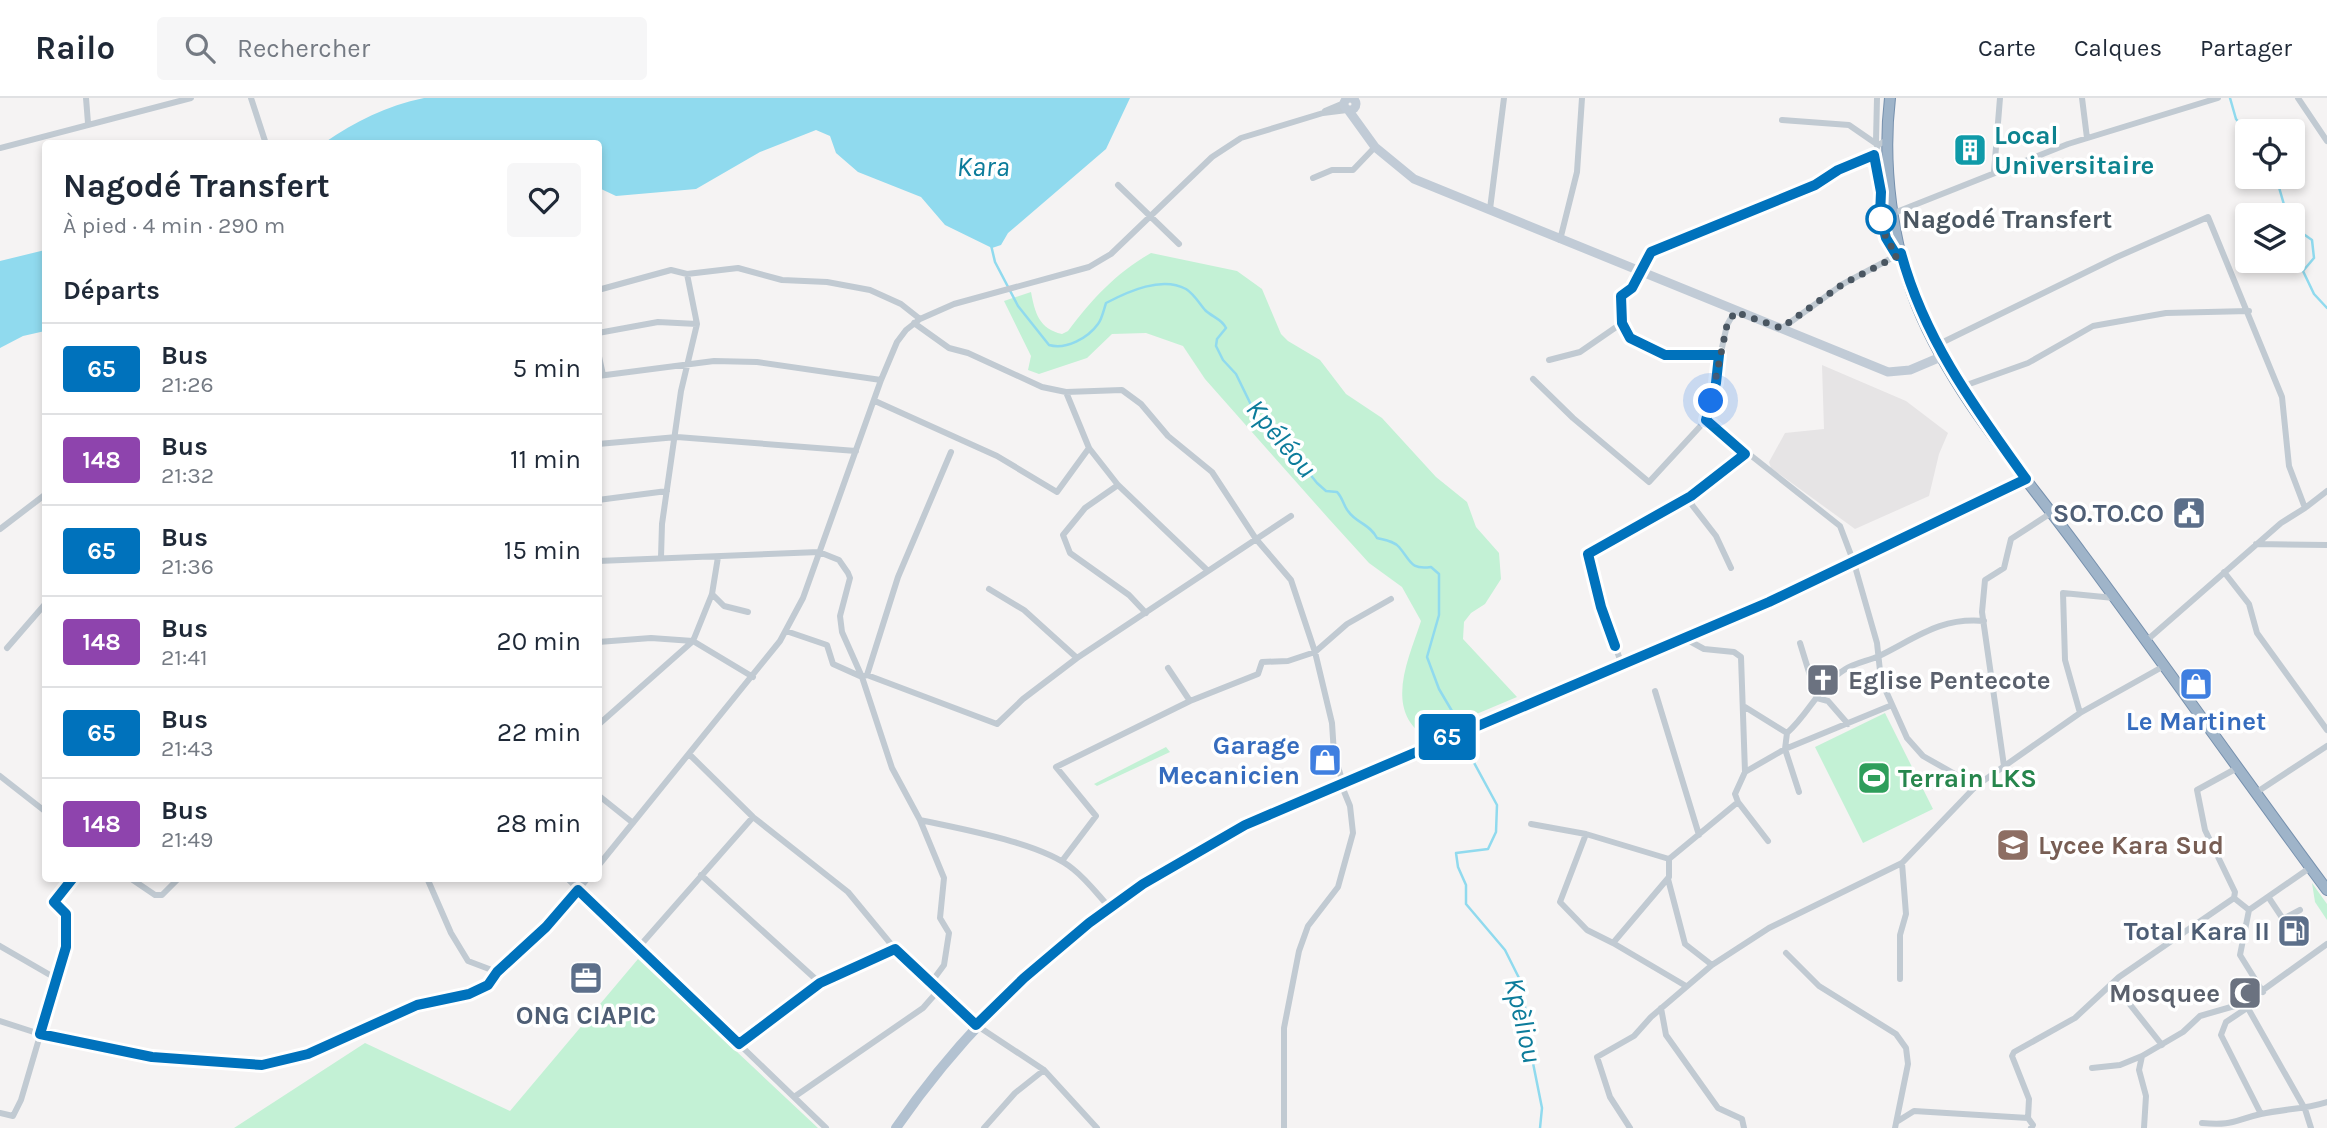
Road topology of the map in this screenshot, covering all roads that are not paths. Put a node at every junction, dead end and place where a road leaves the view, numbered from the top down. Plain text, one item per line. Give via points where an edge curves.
1 (86, 98) edge
2 (191, 98) edge
3 (251, 98) edge
4 (1504, 98) edge
5 (1582, 98) edge
6 (1877, 98) edge
7 (1890, 98) edge
8 (2000, 98) edge
9 (2082, 98) edge
10 (2218, 98) edge
11 (2298, 98) edge
12 (1349, 103) edge
13 (1782, 120) dead end
14 (88, 123) junction
15 (2087, 138) junction
16 (265, 140) edge
17 (2327, 141) edge
18 (1880, 142) junction
19 (0, 148) edge
20 (1375, 148) junction
21 (1874, 155) junction
22 (1994, 172) junction
23 (1312, 178) dead end
24 (1118, 184) dead end
25 (1490, 209) junction
26 (1894, 213) junction
27 (1150, 217) junction
28 (1560, 240) junction
29 (1179, 244) dead end
30 (1899, 254) junction
31 (1640, 272) junction
32 (687, 274) junction
33 (602, 289) edge
34 (2249, 310) junction
35 (1735, 312) junction
36 (917, 321) junction
37 (1622, 323) junction
38 (697, 324) junction
39 (1781, 328) junction
40 (602, 332) edge
41 (1937, 345) junction
42 (1719, 355) junction
43 (1943, 356) junction
44 (1549, 360) dead end
45 (686, 364) junction
46 (602, 375) edge
47 (1534, 379) dead end
48 (881, 380) junction
49 (1961, 387) junction
50 (1066, 392) junction
51 (875, 401) junction
52 (1706, 420) junction
53 (677, 437) junction
54 (602, 444) edge
55 (1089, 448) junction
56 (856, 451) junction
57 (951, 452) dead end
58 (1745, 454) junction
59 (2026, 479) junction
60 (1118, 485) junction
61 (667, 491) junction
62 (2327, 491) edge
63 (1691, 496) junction
64 (42, 497) edge
65 (602, 499) edge
66 (2305, 508) junction
67 (2051, 513) junction
68 (1291, 516) dead end
69 (0, 529) edge
70 (1256, 539) junction
71 (2256, 544) junction
72 (2327, 545) edge
73 (819, 552) junction
74 (661, 557) junction
75 (718, 557) junction
76 (602, 561) edge
77 (1854, 563) junction
78 (1731, 568) dead end
79 (1208, 571) junction
80 (2224, 572) junction
81 (989, 589) dead end
82 (712, 594) junction
83 (2116, 598) junction
84 (1391, 599) dead end
85 (42, 608) edge
86 (748, 612) dead end
87 (1146, 612) junction
88 (1984, 621) junction
89 (786, 631) junction
90 (1684, 638) junction
91 (694, 641) junction
92 (2146, 641) junction
93 (602, 642) edge
94 (1800, 643) dead end
95 (8, 648) dead end
96 (1315, 652) junction
97 (1077, 657) junction
98 (1877, 657) junction
99 (1622, 665) junction
100 (2164, 666) junction
101 (1167, 667) dead end
102 (864, 676) junction
103 (753, 677) junction
104 (1655, 691) dead end
105 (1817, 698) junction
106 (1190, 701) junction
107 (1892, 705) junction
108 (1745, 707) junction
109 (2080, 713) junction
110 (602, 722) edge
111 (1848, 724) junction
112 (2327, 730) edge
113 (1787, 733) junction
114 (2327, 746) edge
115 (1785, 749) junction
116 (690, 755) junction
117 (2004, 766) junction
118 (2239, 767) junction
119 (1745, 772) junction
120 (0, 776) edge
121 (1342, 783) junction
122 (1976, 786) junction
123 (1799, 792) dead end
124 (2257, 792) junction
125 (602, 798) edge
126 (1738, 802) junction
127 (42, 810) edge
128 (753, 817) junction
129 (920, 820) junction
130 (633, 823) junction
131 (1531, 824) dead end
132 (1587, 834) junction
133 (1699, 835) junction
134 (1768, 841) dead end
135 (1669, 859) junction
136 (602, 861) edge
137 (1062, 861) junction
138 (1902, 863) junction
139 (2311, 867) junction
140 (701, 875) junction
141 (1668, 879) junction
142 (70, 882) edge
143 (136, 882) edge
144 (175, 882) edge
145 (429, 882) edge
146 (570, 882) edge
147 (585, 882) edge
148 (578, 890) junction
149 (2327, 890) edge
150 (2234, 898) junction
151 (2269, 898) junction
152 (1110, 908) junction
153 (2249, 910) junction
154 (2300, 910) dead end
155 (1613, 943) junction
156 (2327, 944) edge
157 (0, 946) edge
158 (638, 948) junction
159 (895, 949) junction
160 (1787, 953) dead end
161 (1712, 965) junction
162 (497, 972) junction
163 (57, 979) junction
164 (1900, 979) dead end
165 (820, 983) junction
166 (2113, 983) junction
167 (930, 984) junction
168 (1686, 986) junction
169 (937, 992) junction
170 (2263, 992) junction
171 (2246, 1006) junction
172 (1661, 1008) junction
173 (0, 1021) edge
174 (976, 1025) junction
175 (40, 1034) junction
176 (739, 1044) junction
177 (2162, 1045) junction
178 (2143, 1056) junction
179 (2092, 1068) dead end
180 (1044, 1070) junction
181 (794, 1097) junction
182 (2327, 1102) edge
183 (2305, 1109) junction
184 (0, 1113) edge
185 (2261, 1114) junction
186 (2028, 1118) junction
187 (2202, 1123) dead end
188 (1896, 1125) edge
189 (826, 1128) edge
190 (895, 1128) edge
191 (984, 1128) edge
192 (1097, 1128) edge
193 (1284, 1128) edge
194 (1630, 1128) edge
195 (1744, 1128) edge
196 (2031, 1128) edge
197 (2144, 1128) edge
198 (2311, 1128) edge

1 - 14 street
2 - 14 street
3 - 16 street
4 - 25 street
5 - 28 street via 1577,172
6 - 18 street
7 - 18 highway
8 - 22 street
9 - 15 street
10 - 15 street
11 - 17 street
12 - 20 main road
12 - 27 street via 1241,138 1212,157
13 - 18 street via 1849,125
14 - 19 street
15 - 22 street
18 - 21 street
18 - 26 highway
20 - 23 street via 1353,170 1332,170
20 - 25 main road via 1413,179
21 - 30 street via 1880,215 1886,238
21 - 31 street via 1815,185 1651,252
22 - 26 street
24 - 27 street
25 - 28 main road
26 - 30 highway
27 - 29 street
27 - 36 street via 1111,254 1089,267 954,304
28 - 31 main road
30 - 39 street via 1843,284
30 - 41 highway
31 - 35 main road
31 - 37 street via 1632,288 1621,296
32 - 33 street via 671,270
32 - 36 street via 738,268 782,280 870,290 901,304
32 - 38 street
34 - 41 street via 2208,217
34 - 49 street via 2166,313 2093,326 2028,363
34 - 66 street via 2282,397 2289,466
35 - 39 main road
35 - 42 street
36 - 48 street via 897,342
36 - 50 street via 949,348 1042,387
37 - 42 street via 1630,338 1665,355
37 - 44 street via 1580,352
38 - 40 street via 658,322
38 - 45 street
39 - 43 main road via 1888,372 1910,370
41 - 43 highway
42 - 52 street
43 - 49 highway
45 - 46 street
45 - 48 street via 757,362
45 - 53 street
47 - 52 street via 1649,482
48 - 51 street
49 - 59 highway
50 - 55 street
50 - 70 street via 1122,390 1212,472
51 - 55 street via 997,456 1057,492
51 - 56 street
52 - 58 street
53 - 54 street
53 - 56 street
53 - 61 street
55 - 60 street
56 - 73 street
57 - 102 street via 898,577
58 - 63 street
58 - 77 street via 1840,526
59 - 67 highway
59 - 77 main road
60 - 79 street
60 - 87 street via 1085,508 1063,535 1070,553
61 - 65 street
61 - 74 street
62 - 66 street
63 - 78 street
63 - 99 street via 1588,554
64 - 69 street
66 - 71 street
67 - 83 highway
67 - 88 street via 2011,539 2004,568 1985,580
68 - 70 street
70 - 79 street
70 - 96 street via 1291,580
71 - 72 street
71 - 80 street
73 - 75 street
73 - 89 street
73 - 102 street via 839,560 850,578 841,622
74 - 75 street
74 - 76 street
75 - 82 street
77 - 90 main road
77 - 98 street
79 - 87 street
80 - 92 street
80 - 112 street via 2249,604 2257,634
81 - 97 street via 1024,610
82 - 86 street via 724,606
82 - 91 street
83 - 92 highway
83 - 109 street via 2063,593 2065,660
84 - 96 street via 1347,624
85 - 95 street
87 - 97 street
88 - 98 street via 1959,618
88 - 117 street
89 - 102 street via 827,645 833,664
89 - 103 street
90 - 99 main road
90 - 108 street via 1704,649 1739,654
91 - 93 street
91 - 103 street
91 - 110 street
92 - 100 highway
94 - 105 street
96 - 106 street via 1288,661 1262,662 1258,674
96 - 121 street
97 - 102 street via 997,724
98 - 105 street via 1844,670
98 - 107 street
99 - 121 main road
100 - 109 street
100 - 118 highway
101 - 106 street
102 - 129 street via 892,768
103 - 116 street
104 - 133 street
105 - 111 street via 1828,701
105 - 113 street
106 - 137 street via 1056,767 1096,816
107 - 111 street
107 - 122 street via 1907,738 1923,756
108 - 113 street
108 - 119 street
109 - 117 street
111 - 115 street
113 - 115 street
114 - 124 street
115 - 119 street
115 - 123 street
116 - 128 street
116 - 130 street
117 - 122 street
118 - 124 highway
118 - 150 street via 2197,790 2205,830
119 - 126 street via 1735,794
120 - 127 street
121 - 152 main road via 1245,825
121 - 193 street via 1353,833 1338,887 1308,926 1298,951 1284,1028
122 - 138 street
124 - 139 highway
125 - 130 street
126 - 133 street
126 - 134 street
128 - 140 street
128 - 159 street via 848,892
129 - 137 street via 1003,839
129 - 167 street via 944,878 940,918 948,933 944,965
130 - 136 street
131 - 132 street
132 - 135 street
132 - 155 street via 1560,902 1587,929
133 - 135 street
135 - 141 street
137 - 152 street
138 - 161 street via 1769,928
138 - 164 street via 1906,914 1900,935
139 - 149 highway
139 - 151 street
140 - 158 street
140 - 165 street
141 - 155 street
141 - 161 street via 1685,944
142 - 163 street via 54,902 66,914 66,947
143 - 144 street via 162,895
145 - 162 street via 468,961
146 - 148 street
147 - 148 street
148 - 158 street
148 - 162 street
150 - 153 street
150 - 166 street
151 - 153 street
151 - 154 street via 2283,919
152 - 174 main road via 1024,978
153 - 170 street via 2240,955
155 - 168 street
156 - 170 street
157 - 163 street
158 - 176 street
159 - 165 street
159 - 167 street
160 - 188 street via 1819,985 1896,1034 1906,1048 1908,1064
161 - 168 street
162 - 175 street via 488,985 469,994 417,1005 308,1054 262,1065 152,1057
163 - 175 street
165 - 176 street
166 - 177 street
166 - 186 street via 2075,1017 2012,1054 2029,1099
167 - 169 street
168 - 172 street
169 - 174 street
169 - 181 street via 923,1008
170 - 171 street
171 - 177 street via 2200,1016
171 - 183 street
171 - 185 street via 2226,1022 2221,1035
172 - 194 street via 1634,1036 1597,1058 1610,1097
172 - 195 street via 1666,1035 1718,1108 1742,1119
173 - 175 street
174 - 180 street
174 - 190 main road
175 - 184 street via 13,1116
176 - 181 street
177 - 178 street
178 - 179 street
178 - 197 street via 2139,1070 2146,1096
180 - 191 street via 1015,1093
180 - 192 street
181 - 189 street
182 - 183 street
183 - 185 street
183 - 198 street
185 - 187 street via 2228,1125
186 - 188 street via 1914,1111
186 - 196 street

